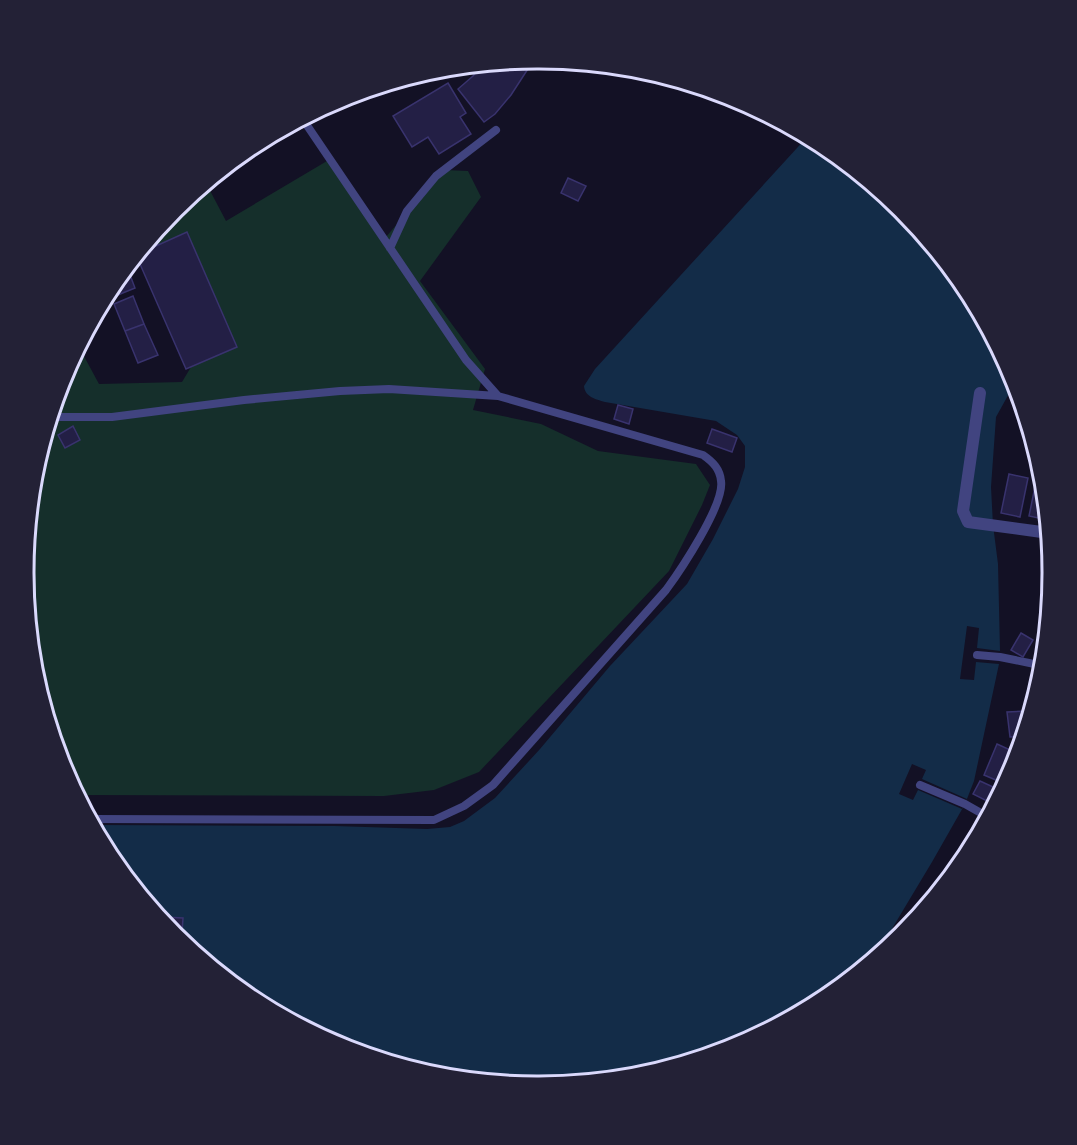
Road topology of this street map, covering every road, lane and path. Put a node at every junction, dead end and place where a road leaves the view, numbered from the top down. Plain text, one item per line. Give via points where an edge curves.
1 (307, 125) edge
2 (496, 130) dead end
3 (390, 248) junction
4 (980, 393) dead end
5 (498, 396) junction
6 (59, 417) edge
7 (1040, 532) edge
8 (976, 655) dead end
9 (1034, 664) edge
10 (920, 785) dead end
11 (981, 813) edge
12 (99, 819) edge

1 - 3 lane
2 - 3 lane via 436,176 407,211
3 - 5 lane via 466,360
4 - 7 street via 964,516 968,522
5 - 6 lane via 389,389 340,391 112,417
5 - 12 lane via 703,455 715,464 722,487 701,536 666,590 493,786 434,820
8 - 9 lane
10 - 11 lane

